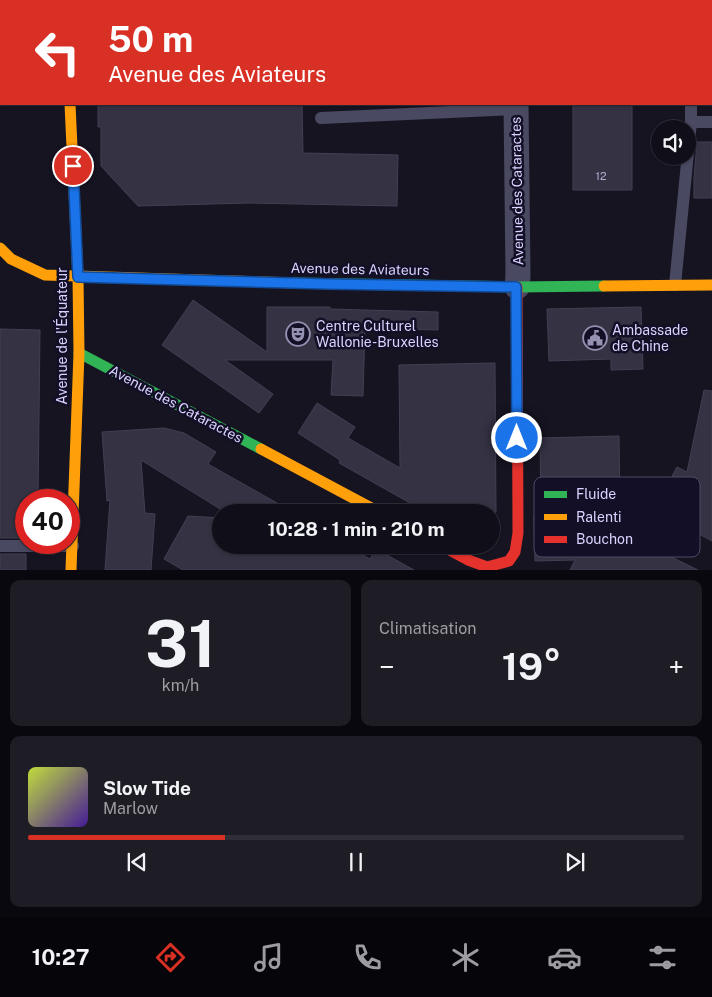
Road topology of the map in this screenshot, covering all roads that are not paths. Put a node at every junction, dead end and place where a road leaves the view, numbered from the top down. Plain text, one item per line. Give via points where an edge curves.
1 (70, 105) edge
2 (692, 105) edge
3 (516, 106) edge
4 (321, 118) dead end
5 (692, 120) edge
6 (696, 122) edge
7 (712, 122) edge
8 (688, 165) edge
9 (0, 248) edge
10 (11, 259) junction
11 (0, 266) edge
12 (78, 277) junction
13 (675, 285) junction
14 (712, 285) edge
15 (516, 287) junction
16 (79, 353) junction
17 (75, 489) edge
18 (364, 504) edge
19 (0, 546) edge
20 (15, 546) edge
21 (72, 554) edge
22 (452, 554) edge
23 (466, 565) edge
24 (71, 570) edge

1 - 12 street, Avenue de l'Équateur
2 - 5 lane
3 - 4 lane
3 - 15 street, Avenue des Cataractes
6 - 7 lane
8 - 13 lane
9 - 10 street, Avenue des Aviateurs
10 - 11 street
10 - 12 street, Avenue des Aviateurs via 45,275
12 - 15 street, Avenue des Aviateurs
12 - 16 street, Avenue de l'Équateur
13 - 14 street, Avenue des Aviateurs
13 - 15 street, Avenue des Aviateurs
15 - 23 street, Avenue des Cataractes via 518,533 515,552 508,562 487,567
16 - 17 street, Avenue de l'Équateur
16 - 18 street, Avenue des Cataractes
19 - 20 lane
21 - 24 street, Avenue de l'Équateur
22 - 23 street, Avenue des Cataractes

